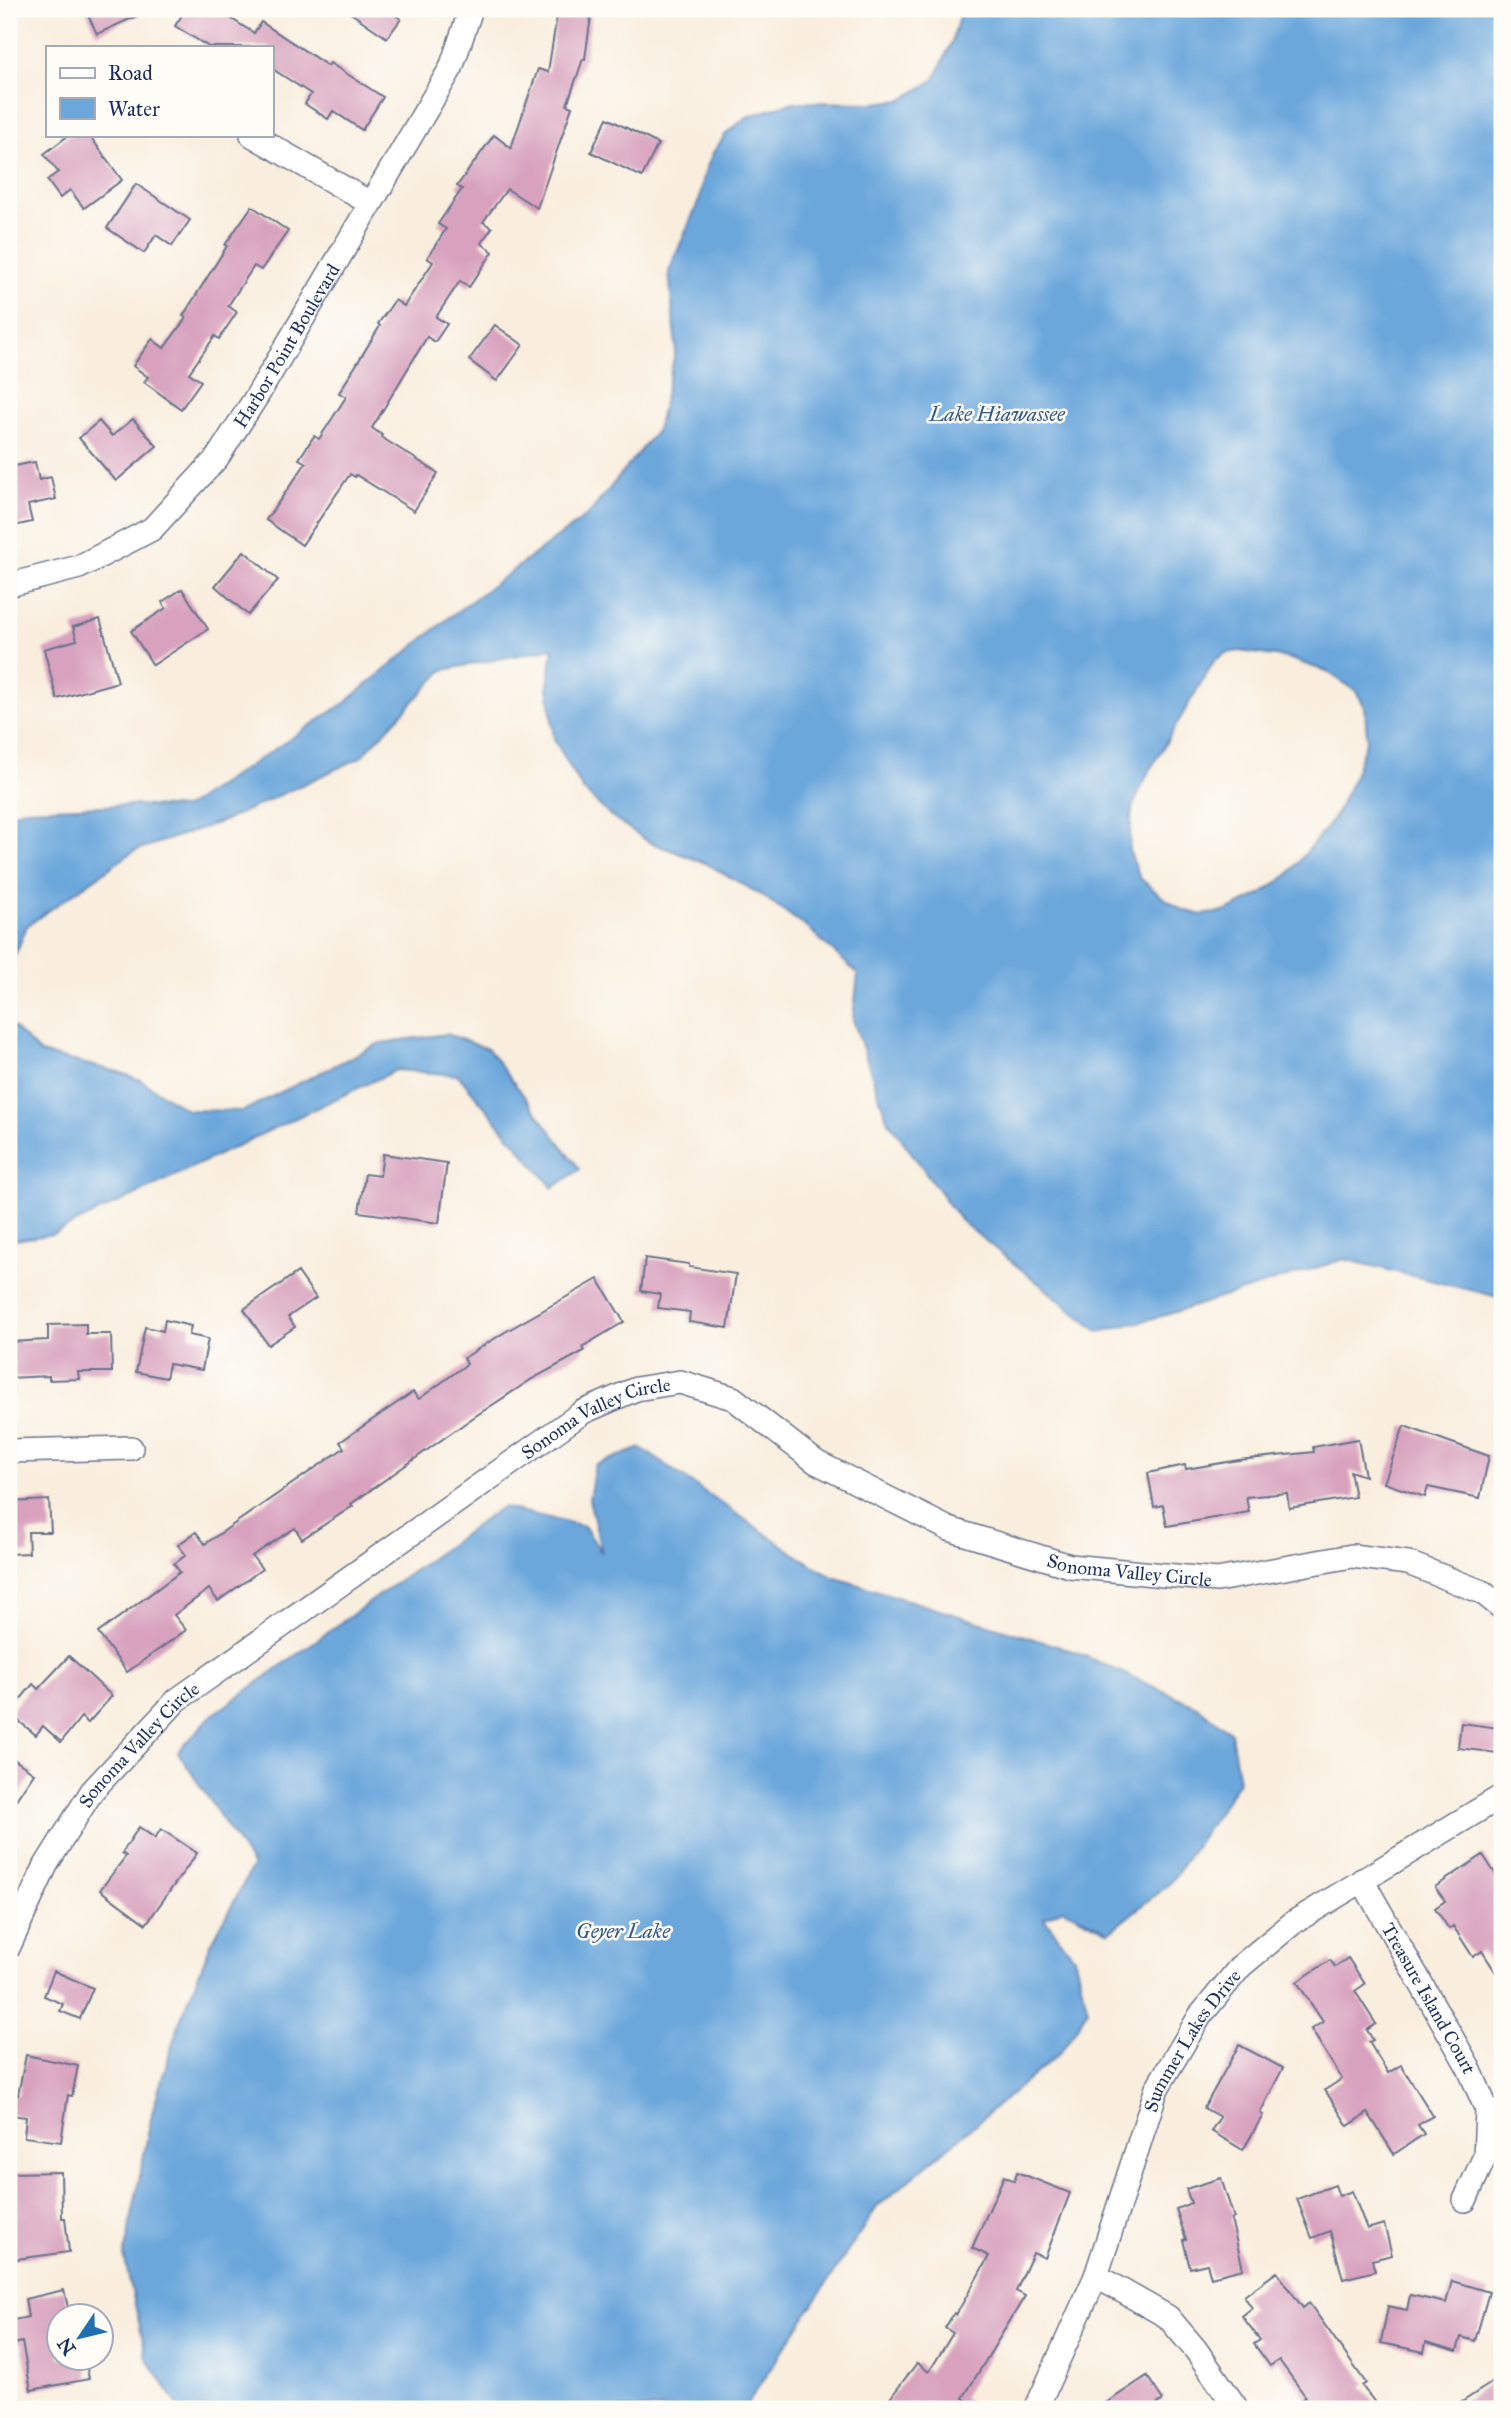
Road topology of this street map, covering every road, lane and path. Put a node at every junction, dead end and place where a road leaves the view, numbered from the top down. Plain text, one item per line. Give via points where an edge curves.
1 (471, 9) edge
2 (254, 136) edge
3 (370, 202) junction
4 (9, 585) edge
5 (131, 1448) dead end
6 (9, 1451) edge
7 (1502, 1608) edge
8 (1502, 1796) edge
9 (1362, 1880) junction
10 (9, 1946) edge
11 (1465, 2200) dead end
12 (1096, 2276) junction
13 (1036, 2409) edge
14 (1237, 2409) edge

1 - 3 street, Harbor Point Boulevard via 451,68
2 - 3 street
3 - 4 street, Harbor Point Boulevard via 217,458 152,529 79,568
5 - 6 street
7 - 10 street, Sonoma Valley Circle via 1482,1592 1408,1563 1352,1556 1217,1580 1070,1566 949,1529 816,1462 733,1398 680,1382 636,1389 583,1412 177,1699 92,1791 46,1865
8 - 9 street, Summer Lakes Drive
9 - 11 street, Treasure Island Court via 1468,2066 1487,2110 1485,2156
9 - 12 street, Summer Lakes Drive via 1294,1922 1241,1966 1200,2016 1157,2088
12 - 13 street, Summer Lakes Drive
12 - 14 street via 1168,2317

